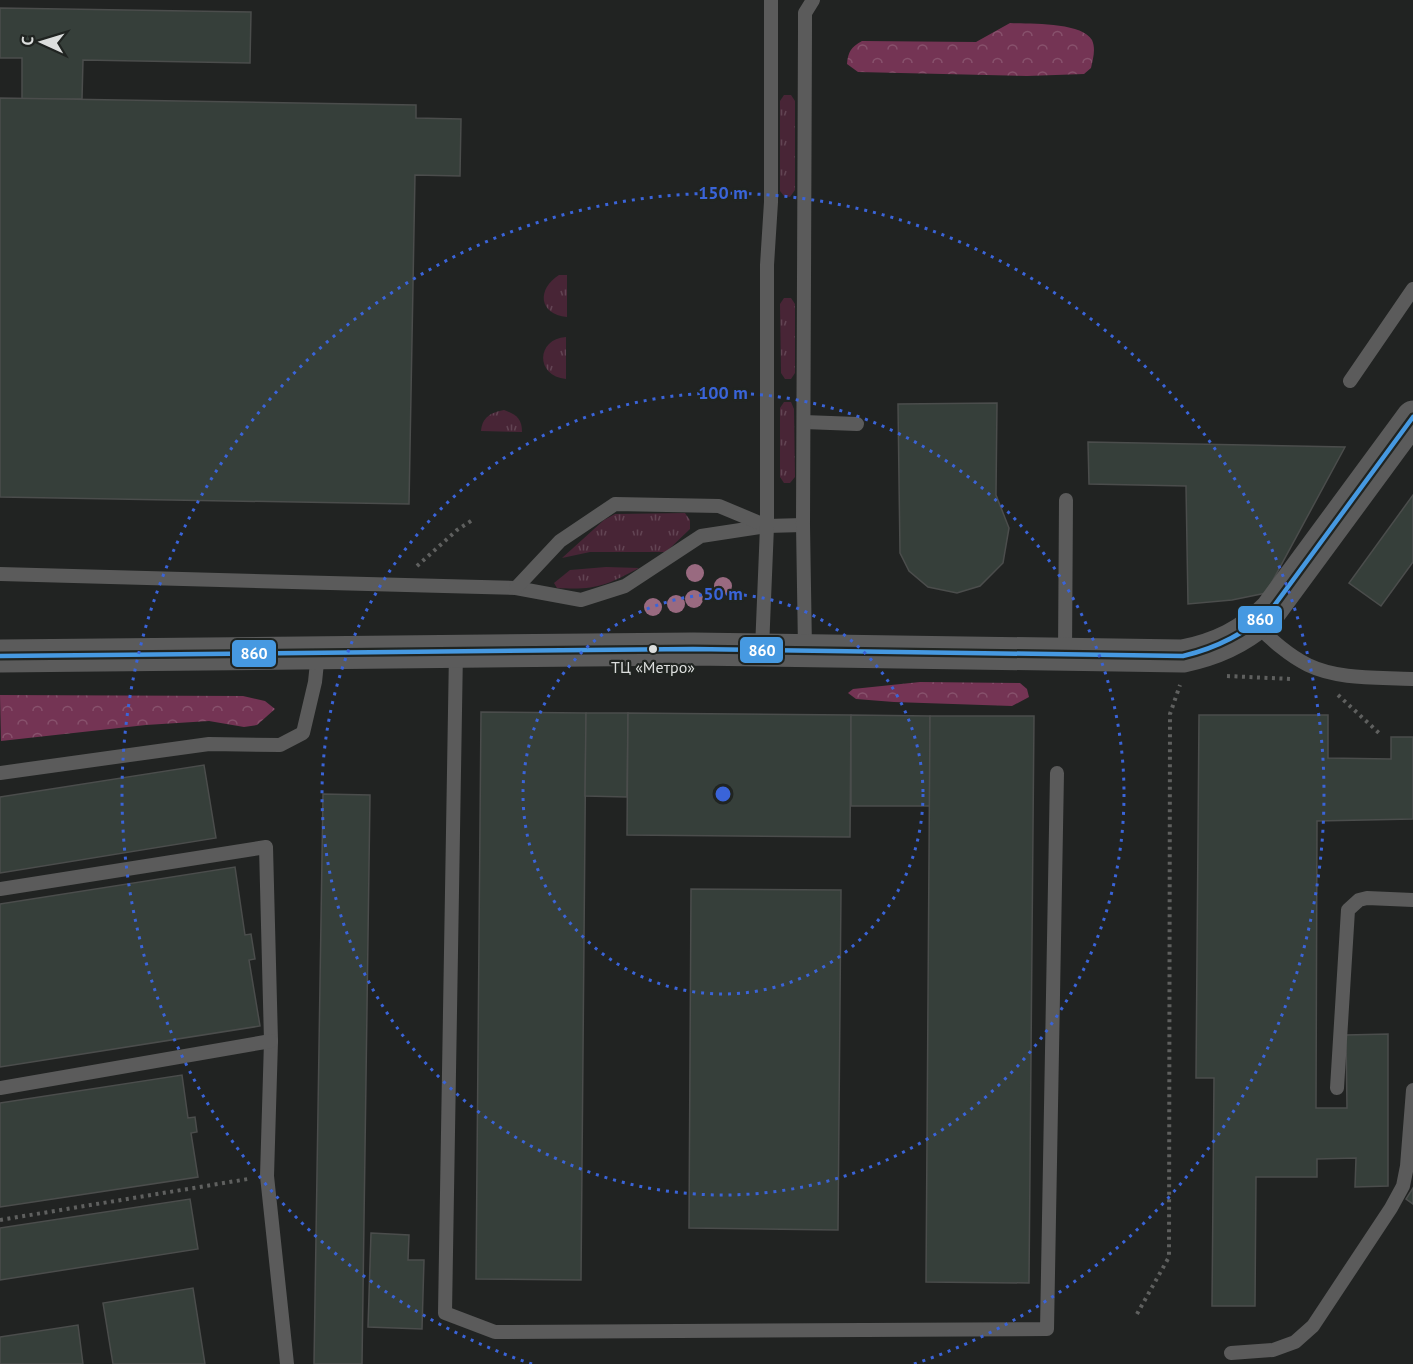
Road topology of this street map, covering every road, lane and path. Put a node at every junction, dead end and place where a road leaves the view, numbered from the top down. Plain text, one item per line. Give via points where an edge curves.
1 (771, 0) edge
2 (813, 0) edge
3 (1413, 289) edge
4 (1350, 381) dead end
5 (1413, 417) edge
6 (804, 423) junction
7 (857, 424) dead end
8 (1066, 500) dead end
9 (474, 519) dead end
10 (803, 525) junction
11 (767, 526) junction
12 (0, 574) edge
13 (396, 584) junction
14 (516, 588) junction
15 (1256, 626) junction
16 (762, 649) junction
17 (805, 649) junction
18 (456, 651) junction
19 (318, 653) junction
20 (1065, 654) junction
21 (0, 656) edge
22 (1219, 675) dead end
23 (1413, 679) edge
24 (1301, 680) dead end
25 (1182, 681) dead end
26 (1332, 689) dead end
27 (1379, 733) dead end
28 (0, 773) edge
29 (1057, 773) dead end
30 (0, 889) edge
31 (1413, 900) edge
32 (271, 1041) junction
33 (0, 1088) edge
34 (1337, 1088) dead end
35 (1413, 1090) edge
36 (267, 1176) junction
37 (0, 1220) edge
38 (1137, 1314) dead end
39 (1231, 1353) dead end
40 (287, 1364) edge

1 - 11 lane
2 - 6 lane via 805,13
3 - 4 lane
5 - 15 street
6 - 7 lane
6 - 10 lane
8 - 20 lane
9 - 13 path
10 - 11 lane
10 - 17 lane
11 - 14 lane via 701,536 625,586 581,600
11 - 14 lane via 718,507 615,504 560,541
11 - 16 lane
12 - 13 lane
13 - 14 lane
15 - 20 street via 1208,651 1183,656
15 - 23 lane via 1309,665 1336,674
16 - 17 street
16 - 18 street
17 - 20 street
18 - 19 street
18 - 29 lane via 445,1313 495,1332 1047,1329
19 - 21 street
19 - 28 lane via 303,733 280,745 209,744
22 - 24 path
25 - 38 path via 1170,714 1169,1257
26 - 27 path
30 - 32 lane via 266,847
31 - 34 lane via 1367,898 1348,910
32 - 33 lane
32 - 36 lane
35 - 39 lane via 1403,1186 1314,1326 1295,1342 1273,1350
36 - 37 path
36 - 40 lane

